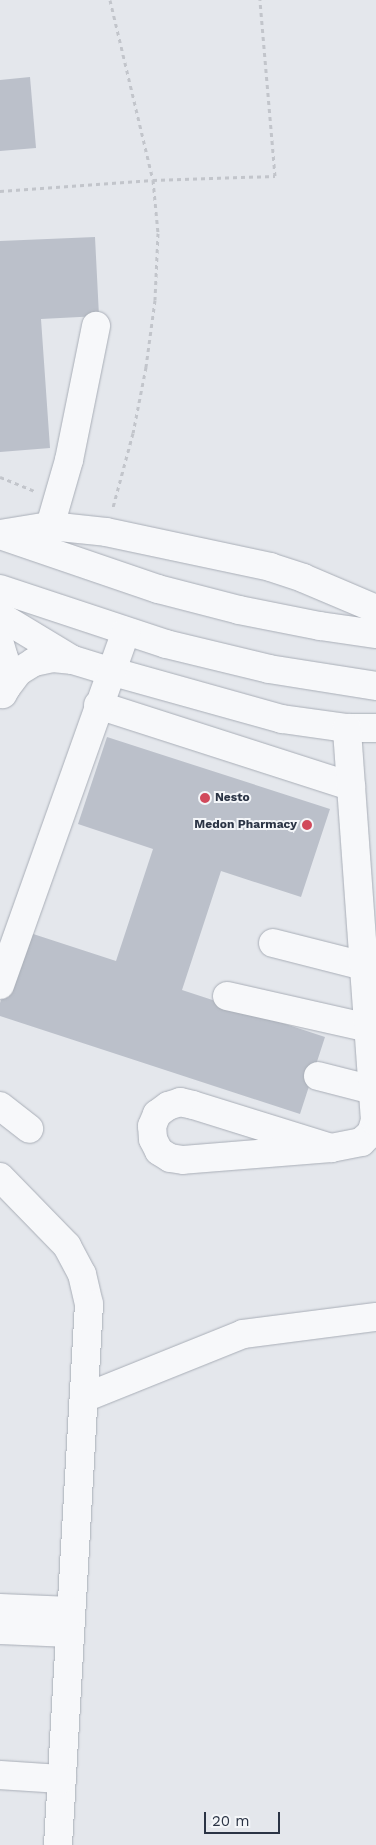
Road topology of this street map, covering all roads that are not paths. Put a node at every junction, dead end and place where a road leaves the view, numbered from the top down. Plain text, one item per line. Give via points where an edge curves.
1 (96, 326) dead end
2 (50, 526) junction
3 (0, 534) edge
4 (0, 589) edge
5 (376, 608) edge
6 (0, 616) edge
7 (126, 632) junction
8 (376, 634) edge
9 (0, 644) edge
10 (73, 660) junction
11 (110, 672) junction
12 (376, 686) edge
13 (3, 697) edge
14 (98, 705) junction
15 (348, 728) junction
16 (376, 728) edge
17 (351, 786) junction
18 (273, 943) dead end
19 (364, 966) junction
20 (0, 984) edge
21 (227, 996) dead end
22 (369, 1028) junction
23 (318, 1076) dead end
24 (373, 1090) junction
25 (0, 1106) edge
26 (28, 1129) dead end
27 (330, 1148) junction
28 (0, 1178) edge
29 (376, 1317) edge
30 (84, 1398) junction
31 (0, 1608) edge
32 (71, 1622) junction
33 (0, 1630) edge
34 (0, 1775) edge
35 (61, 1789) junction
36 (0, 1794) edge
37 (58, 1845) edge

1 - 2 street via 69,460
2 - 3 street
2 - 5 street via 106,532 270,567
3 - 8 street via 158,589 230,608
4 - 7 street
6 - 10 street
7 - 11 street
7 - 12 street via 269,668
9 - 13 street via 4,658
10 - 11 street
10 - 13 street via 53,658 34,662 18,672
11 - 14 street
11 - 15 street via 273,717
14 - 17 street
14 - 20 street
15 - 16 street
15 - 17 street
17 - 19 street
18 - 19 street
19 - 22 street
21 - 22 street
22 - 24 street
23 - 24 street
24 - 27 street via 375,1121 371,1133 361,1142
25 - 26 street
27 - 27 street via 183,1160 170,1158 159,1151 153,1139 152,1126 158,1114 180,1102
28 - 30 street via 67,1246 82,1274 89,1304
29 - 30 street via 243,1334
30 - 32 street
31 - 32 street
32 - 33 street
32 - 35 street
34 - 35 street
35 - 36 street
35 - 37 street

